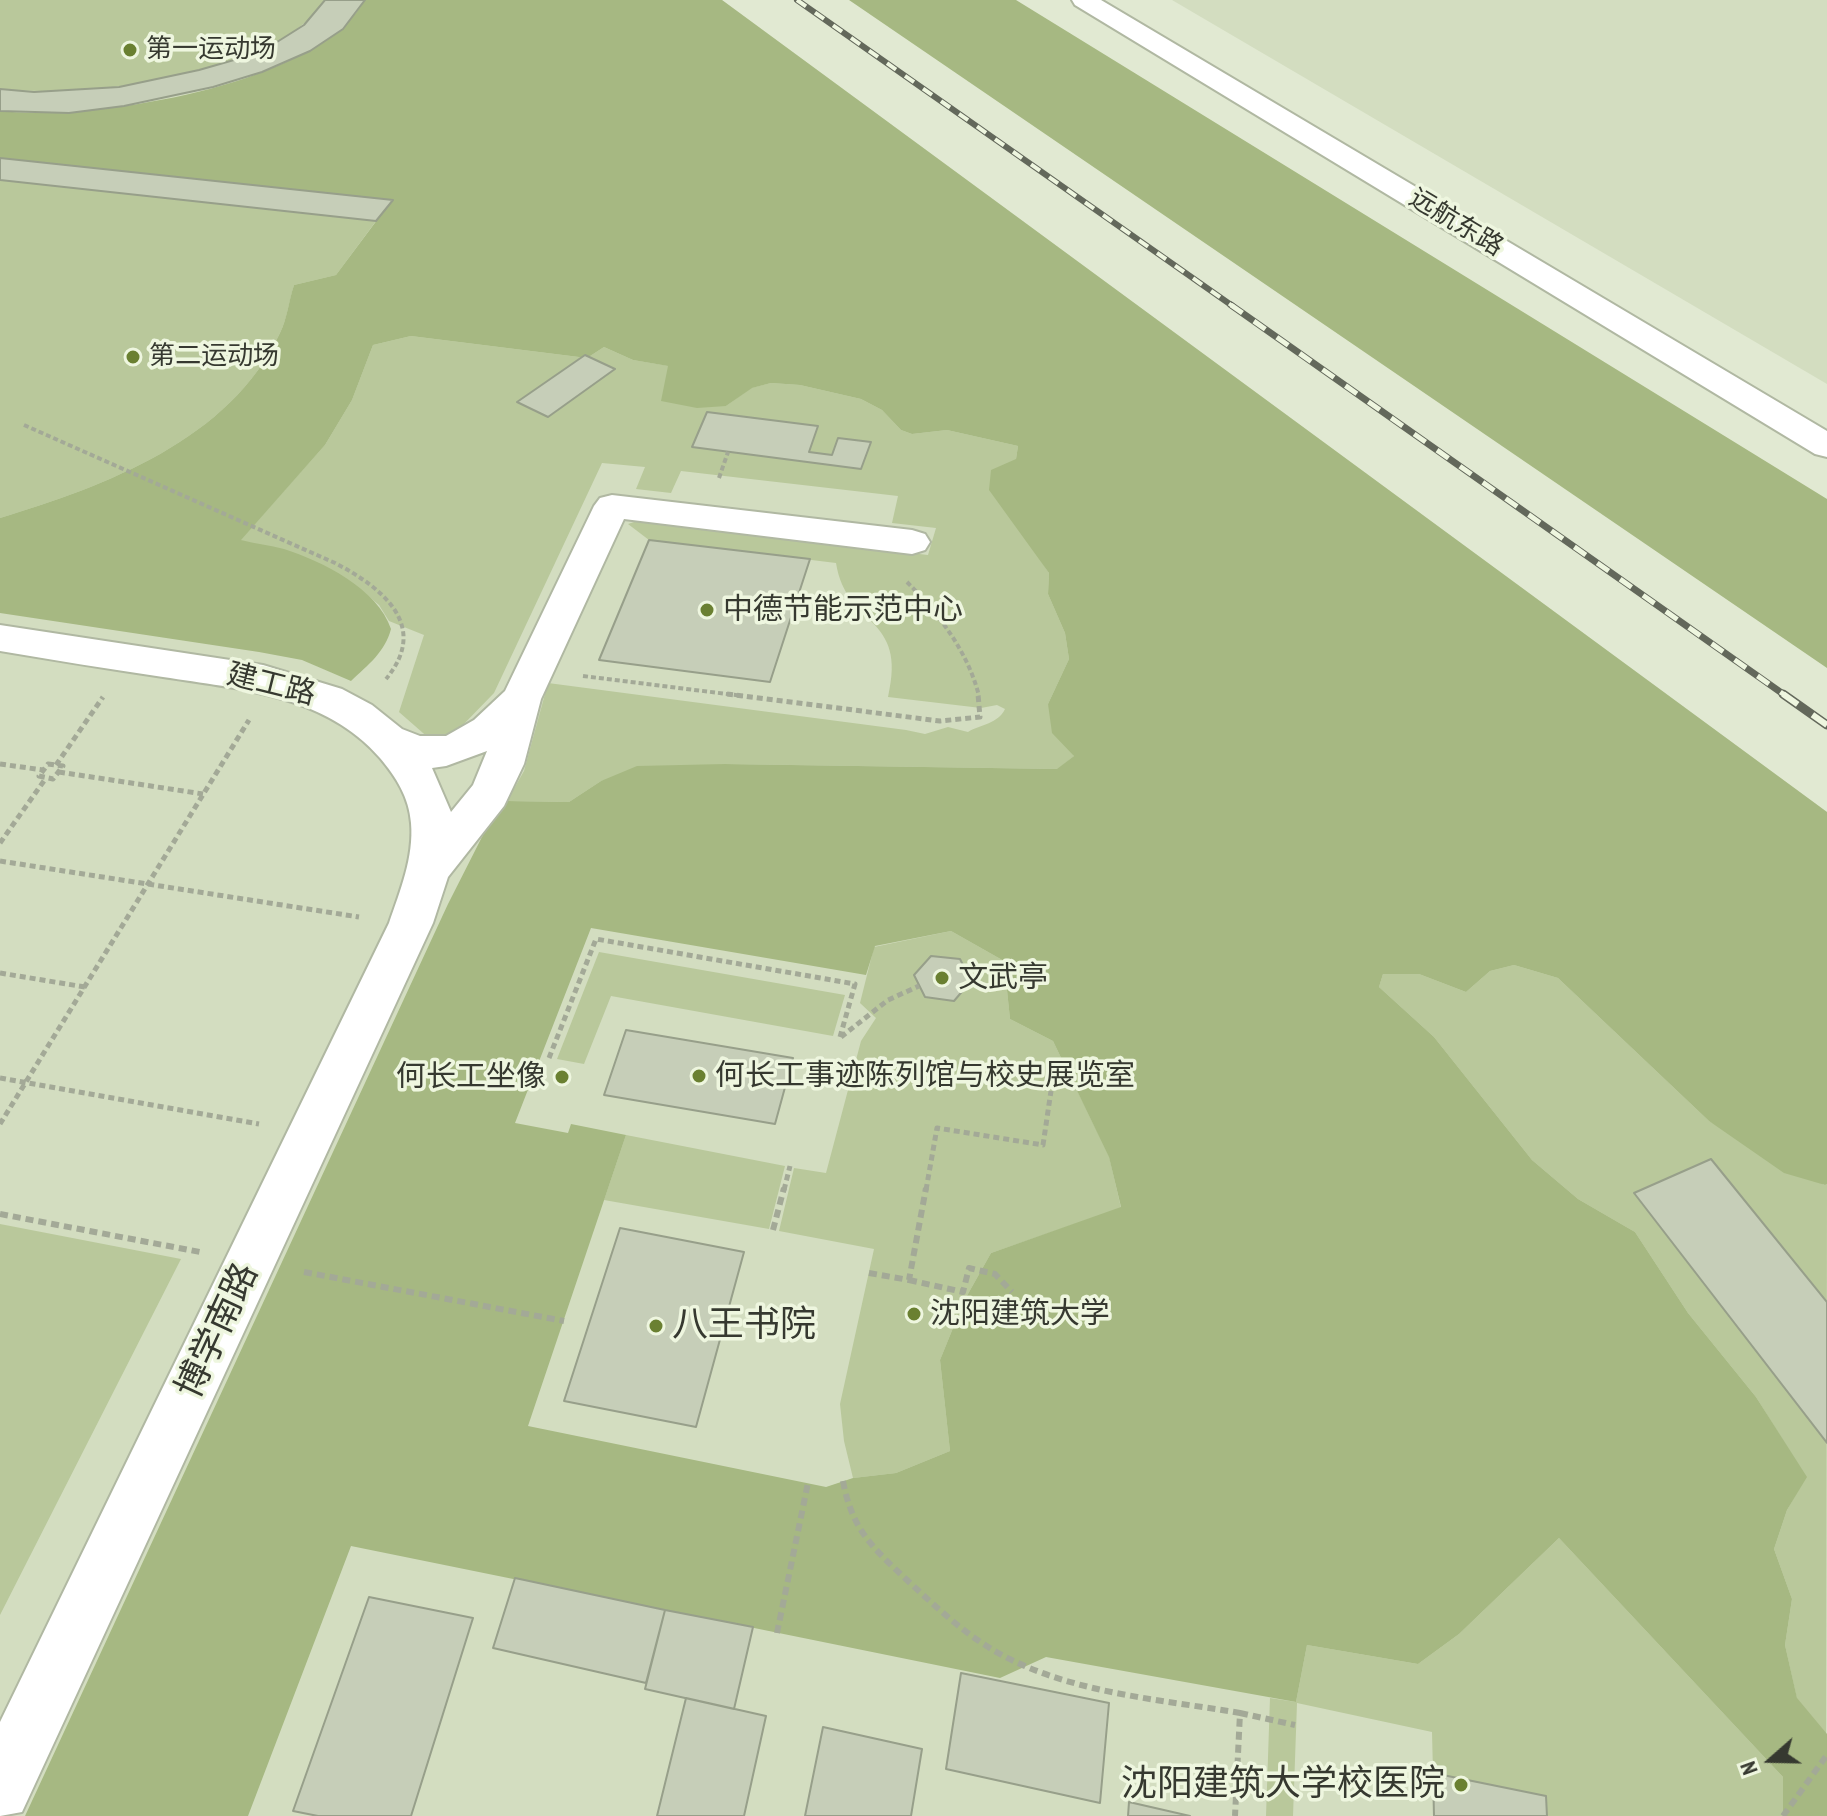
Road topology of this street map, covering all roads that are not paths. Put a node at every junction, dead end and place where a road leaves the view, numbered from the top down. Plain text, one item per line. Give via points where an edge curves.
1 (1084, 0) edge
2 (1827, 446) edge
3 (912, 542) dead end
4 (0, 638) edge
5 (528, 684) junction
6 (392, 741) junction
7 (428, 870) junction
8 (0, 1790) edge

1 - 2 street, 远航东路
3 - 5 street via 612,506
4 - 6 street, 建工路 via 257,677 307,690 355,712
5 - 6 street via 503,722 487,733 437,752 417,752
5 - 7 street via 489,795
6 - 7 street, 建工路 via 419,778 432,823
7 - 8 street, 博学南路 via 411,923

